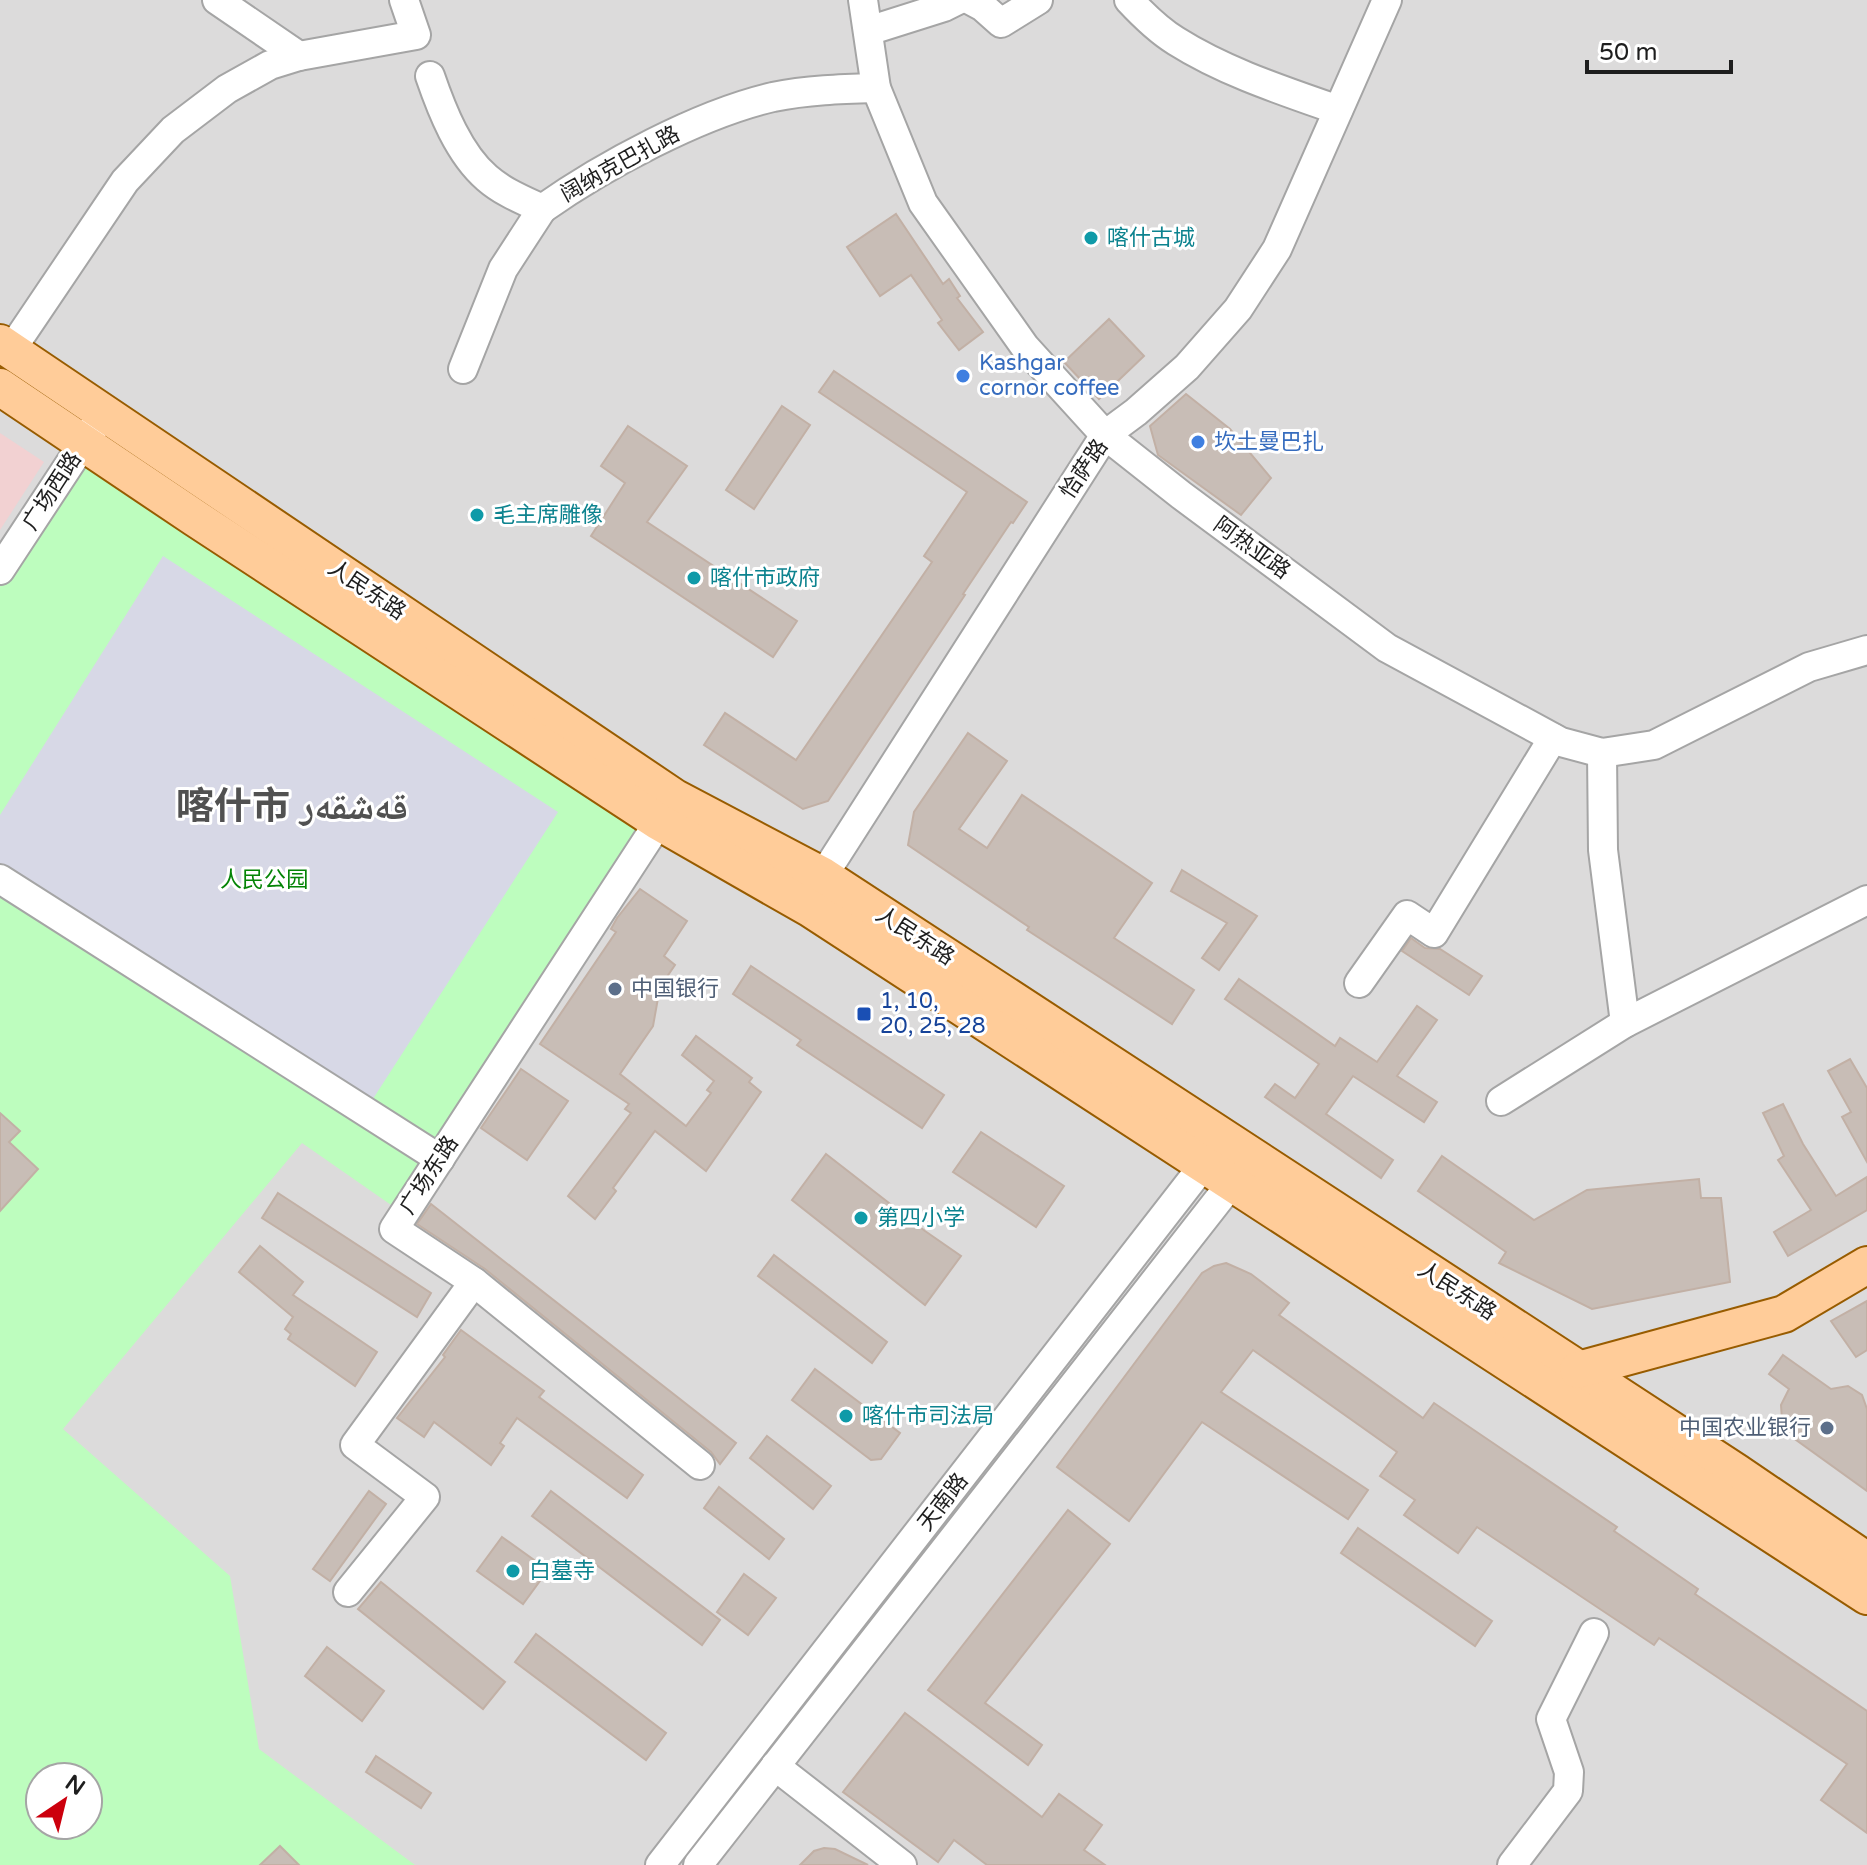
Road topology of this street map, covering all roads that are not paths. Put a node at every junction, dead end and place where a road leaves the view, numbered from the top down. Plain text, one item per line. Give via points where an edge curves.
1 (217, 0) edge
2 (404, 0) edge
3 (863, 0) edge
4 (958, 0) edge
5 (970, 0) edge
6 (1038, 0) edge
7 (1129, 0) edge
8 (1387, 0) edge
9 (868, 31) junction
10 (299, 56) junction
11 (430, 76) dead end
12 (876, 88) junction
13 (1338, 110) junction
14 (542, 209) junction
15 (6, 347) edge
16 (463, 369) dead end
17 (0, 387) edge
18 (104, 413) junction
19 (1105, 435) junction
20 (83, 443) junction
21 (0, 570) edge
22 (1867, 650) edge
23 (1553, 738) junction
24 (1602, 753) junction
25 (667, 810) junction
26 (0, 879) edge
27 (814, 891) junction
28 (1867, 900) edge
29 (1359, 983) dead end
30 (1625, 1023) junction
31 (1501, 1101) dead end
32 (440, 1159) junction
33 (1228, 1161) junction
34 (1867, 1265) edge
35 (474, 1282) junction
36 (1578, 1370) junction
37 (700, 1465) dead end
38 (1867, 1561) edge
39 (348, 1592) dead end
40 (1867, 1596) edge
41 (1594, 1633) dead end
42 (775, 1766) junction
43 (660, 1865) edge
44 (698, 1865) edge
45 (902, 1865) edge
46 (1512, 1865) edge

1 - 10 street
2 - 10 street via 416,35
3 - 9 street, 阿热亚路
4 - 9 street
5 - 6 street via 1001,23
7 - 13 street via 1176,42
8 - 13 street, 恰萨路
9 - 12 street, 阿热亚路
10 - 15 street via 227,89 173,130 125,181
11 - 14 street, 阔纳克巴扎路 via 464,150 486,178
12 - 14 street, 阔纳克巴扎路 via 771,98 692,125 578,184
12 - 19 street, 阿热亚路 via 923,203 1025,347
13 - 19 street, 恰萨路 via 1277,249 1238,309 1187,367
14 - 16 street via 503,269
15 - 18 main road, 人民东路
17 - 20 main road, 人民东路
18 - 20 street, 广场西路
18 - 25 main road, 人民东路
19 - 23 street, 阿热亚路 via 1387,648
19 - 27 street, 恰萨路
20 - 21 street, 广场西路
20 - 25 main road, 人民东路
22 - 24 street, 阿热亚路 via 1809,667 1654,745
23 - 24 street, 阿热亚路
23 - 29 street via 1434,933 1407,915
24 - 30 street via 1603,850
25 - 27 main road, 人民东路
25 - 32 street, 广场东路
26 - 32 street
27 - 33 main road, 人民东路
28 - 30 street
30 - 31 street
32 - 35 street, 广场东路 via 394,1229
33 - 36 main road, 人民东路
33 - 40 main road, 人民东路
33 - 42 street, 天南路
33 - 43 street, 天南路
34 - 36 main road via 1784,1314
35 - 37 street, 广场东路
35 - 39 street via 355,1445 425,1497
36 - 38 main road, 人民东路
41 - 46 street via 1551,1719 1569,1772 1568,1791
42 - 44 street, 天南路
42 - 45 street

